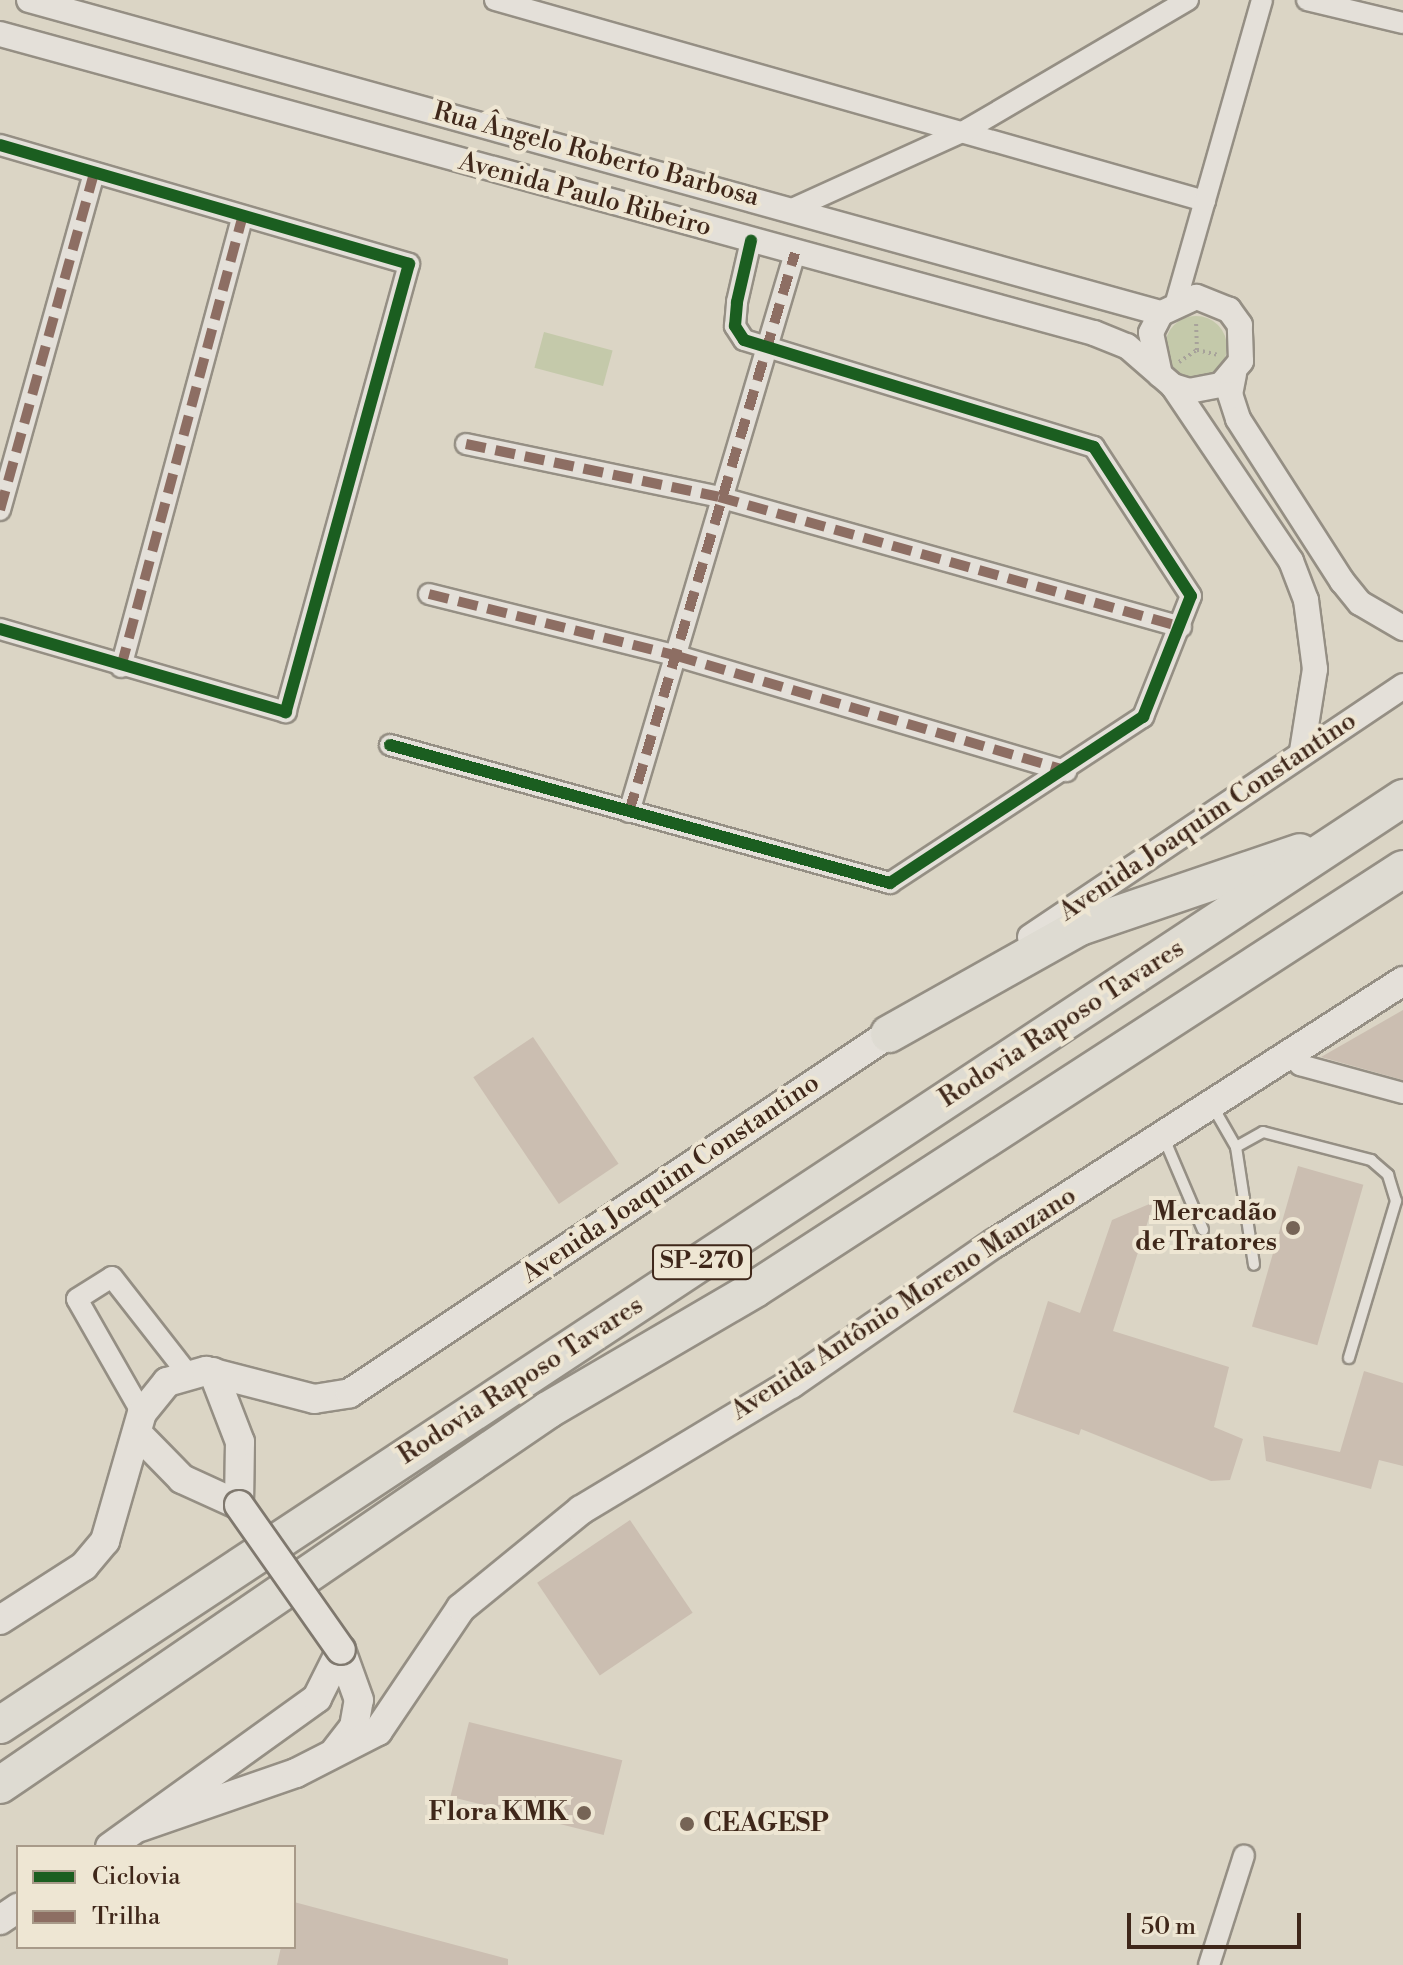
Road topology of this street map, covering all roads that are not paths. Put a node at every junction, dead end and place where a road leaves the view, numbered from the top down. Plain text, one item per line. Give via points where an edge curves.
1 (29, 0) edge
2 (495, 0) edge
3 (1148, 0) edge
4 (1262, 0) edge
5 (1307, 0) edge
6 (1179, 3) edge
7 (1403, 23) edge
8 (0, 34) edge
9 (968, 129) junction
10 (0, 145) edge
11 (94, 173) junction
12 (1205, 201) junction
13 (792, 209) junction
14 (242, 217) junction
15 (751, 241) junction
16 (795, 253) junction
17 (1178, 304) junction
18 (769, 346) junction
19 (1234, 374) junction
20 (1166, 380) junction
21 (466, 444) dead end
22 (719, 497) junction
23 (0, 510) edge
24 (429, 594) dead end
25 (1181, 627) junction
26 (1403, 628) edge
27 (0, 629) edge
28 (677, 656) junction
29 (121, 667) junction
30 (1403, 686) edge
31 (390, 745) dead end
32 (1302, 751) junction
33 (1066, 771) junction
34 (1403, 798) edge
35 (629, 812) junction
36 (1343, 838) junction
37 (1403, 869) edge
38 (1403, 888) edge
39 (1403, 981) edge
40 (1162, 1026) junction
41 (889, 1034) junction
42 (1288, 1052) junction
43 (1403, 1093) edge
44 (1210, 1102) junction
45 (1163, 1134) junction
46 (1236, 1147) junction
47 (1203, 1230) dead end
48 (1254, 1265) dead end
49 (1349, 1358) dead end
50 (200, 1373) junction
51 (140, 1423) junction
52 (239, 1505) junction
53 (0, 1620) edge
54 (341, 1650) junction
55 (0, 1725) edge
56 (332, 1753) junction
57 (0, 1785) edge
58 (140, 1827) junction
59 (113, 1845) edge
60 (1244, 1855) dead end
61 (1209, 1965) edge

1 - 13 street, Rua Ângelo Roberto Barbosa
2 - 9 street
3 - 6 street
4 - 12 street
5 - 7 street
6 - 9 street
8 - 15 street, Avenida Paulo Ribeiro
9 - 12 street
9 - 13 street
10 - 11 street
11 - 14 street
11 - 23 street
12 - 17 street
13 - 17 street, Rua Ângelo Roberto Barbosa
14 - 29 street
14 - 29 street via 409,264 286,712
15 - 16 street, Avenida Paulo Ribeiro
15 - 18 street via 735,326 744,340
16 - 18 street
16 - 20 street, Avenida Paulo Ribeiro via 1094,333 1127,346
17 - 19 street, Rua Ângelo Roberto Barbosa via 1214,300 1240,325 1244,343
17 - 20 street via 1151,333
18 - 22 street
18 - 25 street via 1088,441 1188,586
19 - 20 street via 1206,391
19 - 26 street via 1230,394 1238,419 1342,581 1360,603
20 - 32 street, Avenida Paulo Ribeiro via 1291,561 1306,600 1315,669
21 - 22 street
22 - 25 street
22 - 28 street
24 - 28 street
25 - 33 street via 1143,717
27 - 29 street
28 - 33 street
28 - 35 street
30 - 32 street, Avenida Joaquim Constantino
31 - 35 street
32 - 41 street, Avenida Joaquim Constantino
33 - 35 street via 890,883
34 - 36 highway, Rodovia Raposo Tavares / SP-270
36 - 41 highway via 1080,927
36 - 55 highway, Rodovia Raposo Tavares / SP-270
37 - 40 highway, Rodovia Raposo Tavares / SP-270
38 - 40 highway
39 - 42 main road, Avenida Antônio Moreno Manzano
40 - 57 highway, Rodovia Raposo Tavares / SP-270 via 755,1289 548,1410
41 - 50 main road, Avenida Joaquim Constantino via 350,1393 314,1399
42 - 43 street via 1300,1065
42 - 44 main road, Avenida Antônio Moreno Manzano
44 - 45 main road, Avenida Antônio Moreno Manzano
44 - 46 lane
45 - 47 lane
45 - 56 main road, Avenida Antônio Moreno Manzano via 791,1384 581,1510 461,1608 378,1731
46 - 48 lane
46 - 49 lane via 1263,1132 1371,1160 1388,1175 1396,1201
50 - 51 main road via 159,1388
50 - 51 street via 112,1277 77,1299
50 - 52 main road via 240,1442
51 - 52 main road via 182,1479
51 - 53 main road via 95,1555
52 - 54 main road, bridge
54 - 56 main road via 354,1674 357,1714
54 - 58 main road, Avenida Antônio Moreno Manzano via 317,1698
56 - 58 main road, Avenida Antônio Moreno Manzano
58 - 59 main road, Avenida Antônio Moreno Manzano
60 - 61 street

